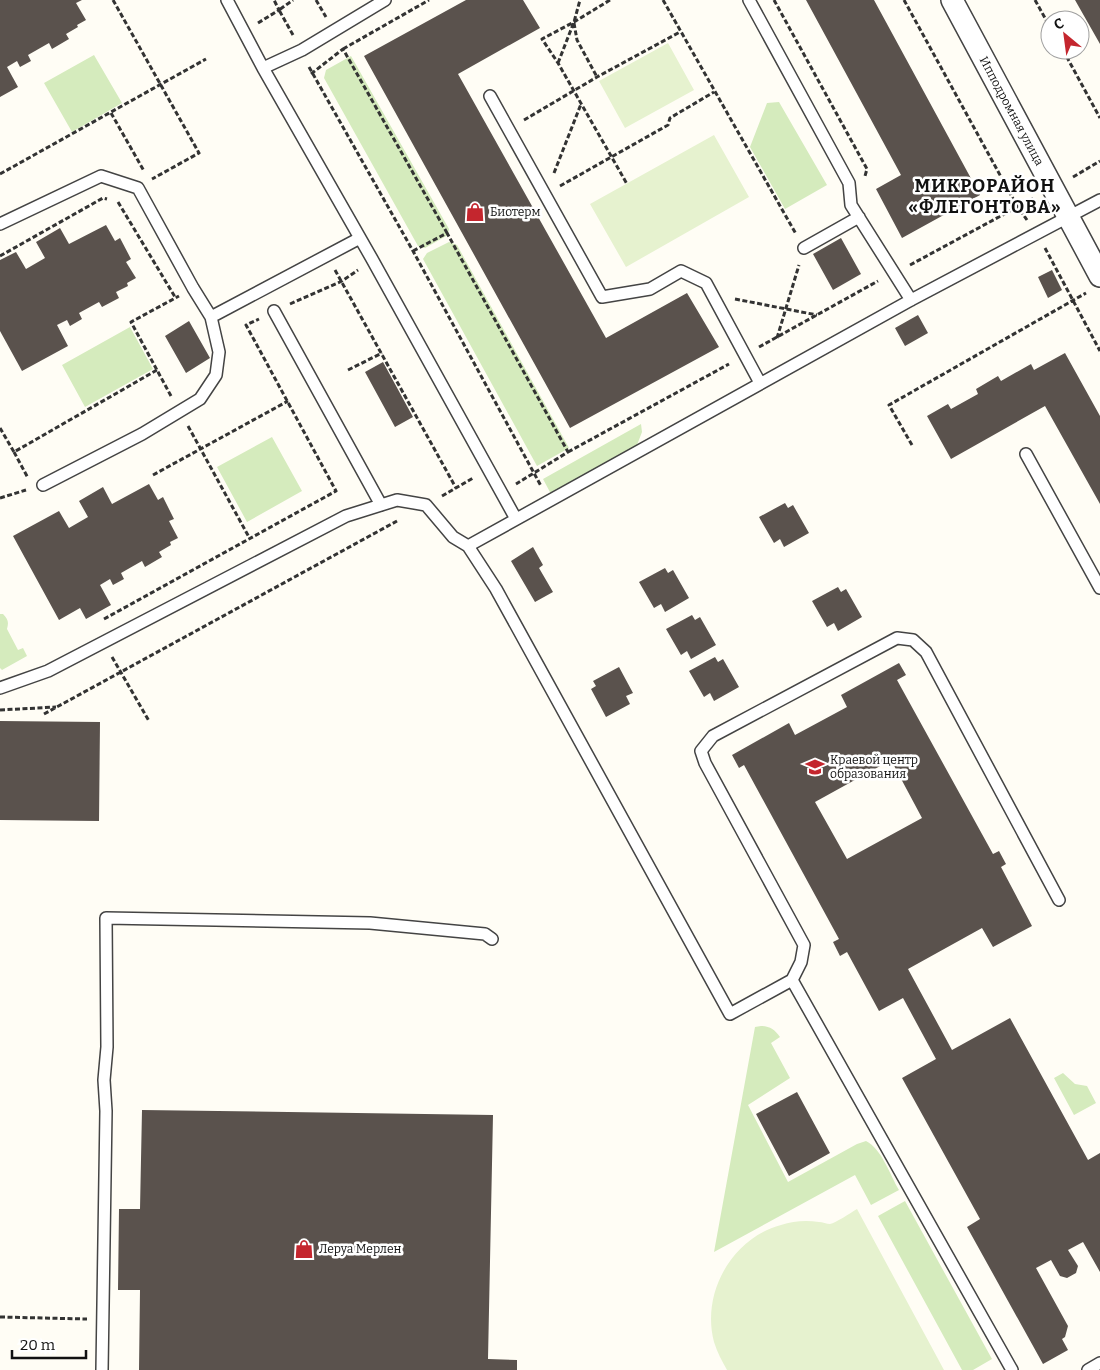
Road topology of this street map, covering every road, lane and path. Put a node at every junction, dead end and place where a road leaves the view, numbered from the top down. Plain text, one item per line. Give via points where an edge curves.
1 (112, 0) edge
2 (227, 0) edge
3 (274, 0) edge
4 (292, 0) edge
5 (384, 0) edge
6 (429, 0) edge
7 (580, 0) edge
8 (610, 0) edge
9 (663, 0) edge
10 (749, 0) edge
11 (904, 0) edge
12 (952, 0) edge
13 (280, 10) junction
14 (574, 22) junction
15 (244, 31) junction
16 (680, 32) junction
17 (294, 37) dead end
18 (343, 49) junction
19 (302, 50) junction
20 (206, 59) dead end
21 (1068, 60) edge
22 (558, 63) junction
23 (263, 68) junction
24 (311, 74) junction
25 (597, 77) junction
26 (160, 86) junction
27 (574, 91) junction
28 (714, 92) junction
29 (490, 96) dead end
30 (581, 104) junction
31 (111, 113) junction
32 (1100, 118) edge
33 (508, 129) junction
34 (611, 156) junction
35 (1100, 161) edge
36 (145, 172) dead end
37 (0, 174) edge
38 (150, 180) dead end
39 (627, 184) dead end
40 (1053, 189) junction
41 (545, 195) junction
42 (1100, 200) edge
43 (859, 217) junction
44 (1067, 217) junction
45 (1028, 221) dead end
46 (0, 224) edge
47 (447, 233) junction
48 (360, 238) junction
49 (1042, 243) dead end
50 (804, 248) junction
51 (413, 251) junction
52 (0, 256) edge
53 (326, 256) junction
54 (372, 259) junction
55 (342, 281) junction
56 (1096, 283) edge
57 (712, 294) junction
58 (175, 298) dead end
59 (911, 300) junction
60 (1072, 301) junction
61 (786, 308) junction
62 (274, 311) junction
63 (817, 315) dead end
64 (211, 317) junction
65 (777, 338) dead end
66 (1100, 351) edge
67 (382, 353) junction
68 (728, 365) dead end
69 (157, 370) dead end
70 (348, 370) dead end
71 (760, 383) junction
72 (288, 401) junction
73 (0, 428) edge
74 (912, 445) dead end
75 (14, 452) junction
76 (568, 452) junction
77 (1026, 454) dead end
78 (489, 468) junction
79 (533, 473) junction
80 (154, 475) dead end
81 (38, 486) junction
82 (456, 488) junction
83 (502, 493) junction
84 (0, 498) edge
85 (550, 500) junction
86 (381, 505) junction
87 (426, 505) junction
88 (516, 519) junction
89 (468, 546) junction
90 (1100, 588) edge
91 (97, 623) dead end
92 (104, 642) junction
93 (121, 672) junction
94 (0, 688) edge
95 (57, 707) junction
96 (0, 710) edge
97 (44, 714) dead end
98 (149, 721) dead end
99 (1059, 900) dead end
100 (492, 939) dead end
101 (792, 980) junction
102 (0, 1317) edge
103 (103, 1319) junction
104 (1100, 1363) edge
105 (102, 1370) edge
106 (1012, 1370) edge
107 (1088, 1370) edge

1 - 26 path
2 - 15 lane
3 - 13 path
4 - 13 path
5 - 19 lane
6 - 18 path
7 - 14 path
8 - 14 path
9 - 16 path
10 - 43 lane via 849,183 851,206
11 - 45 path
12 - 40 street, Ипподромная улица
13 - 15 path
13 - 17 path
14 - 22 path
14 - 22 path via 542,39
14 - 25 path via 577,40
15 - 23 lane
16 - 25 path
16 - 28 path
18 - 24 path
18 - 47 path
19 - 23 lane
19 - 24 path
20 - 26 path
21 - 32 path
22 - 27 path
23 - 48 lane
24 - 51 path
25 - 27 path
26 - 31 path
26 - 38 path via 199,154
27 - 30 path
27 - 33 path
28 - 34 path via 670,118 668,125
28 - 50 path
29 - 33 lane
30 - 34 path
30 - 41 path
31 - 36 path
31 - 37 path
33 - 41 lane
34 - 39 path
34 - 41 path
35 - 40 path
40 - 44 street, Ипподромная улица
41 - 57 lane via 602,297 650,289 681,272 706,283
42 - 44 lane
43 - 50 lane
43 - 59 lane
44 - 56 street, Ипподромная улица
44 - 59 lane
46 - 64 lane via 101,176 138,188
47 - 51 path
47 - 76 path
48 - 53 lane
48 - 54 lane
49 - 60 path
50 - 61 path
51 - 79 path
52 - 58 path via 103,198 119,202
53 - 55 path
53 - 64 lane
54 - 55 path
54 - 78 lane
55 - 62 path
55 - 67 path
56 - 60 path
57 - 61 path
57 - 71 lane
59 - 71 lane
60 - 66 path
60 - 74 path via 889,405
61 - 63 path
61 - 65 path
62 - 72 path via 246,326
62 - 86 lane
64 - 81 lane via 219,352 216,375 200,399 142,434
67 - 70 path
67 - 82 path
68 - 76 path
69 - 75 path
71 - 85 lane
72 - 80 path
72 - 91 path via 336,491
73 - 75 path
75 - 81 path
76 - 79 path
77 - 90 lane
78 - 82 path
78 - 83 lane
79 - 83 path
79 - 85 path
81 - 84 path
82 - 87 path
83 - 88 lane
85 - 88 lane
86 - 87 lane via 397,500
86 - 92 lane via 346,516
87 - 89 lane via 453,537
87 - 93 path
88 - 89 lane
89 - 101 lane via 496,589 730,1014
92 - 93 path
92 - 94 lane via 48,671
93 - 95 path
93 - 98 path
95 - 96 path
95 - 97 path
99 - 101 lane via 926,652 913,640 898,638 713,736 702,751 710,772 804,945 801,962
100 - 103 lane via 486,934 370,923 106,918
101 - 106 lane
102 - 103 path
103 - 105 lane
104 - 107 lane

